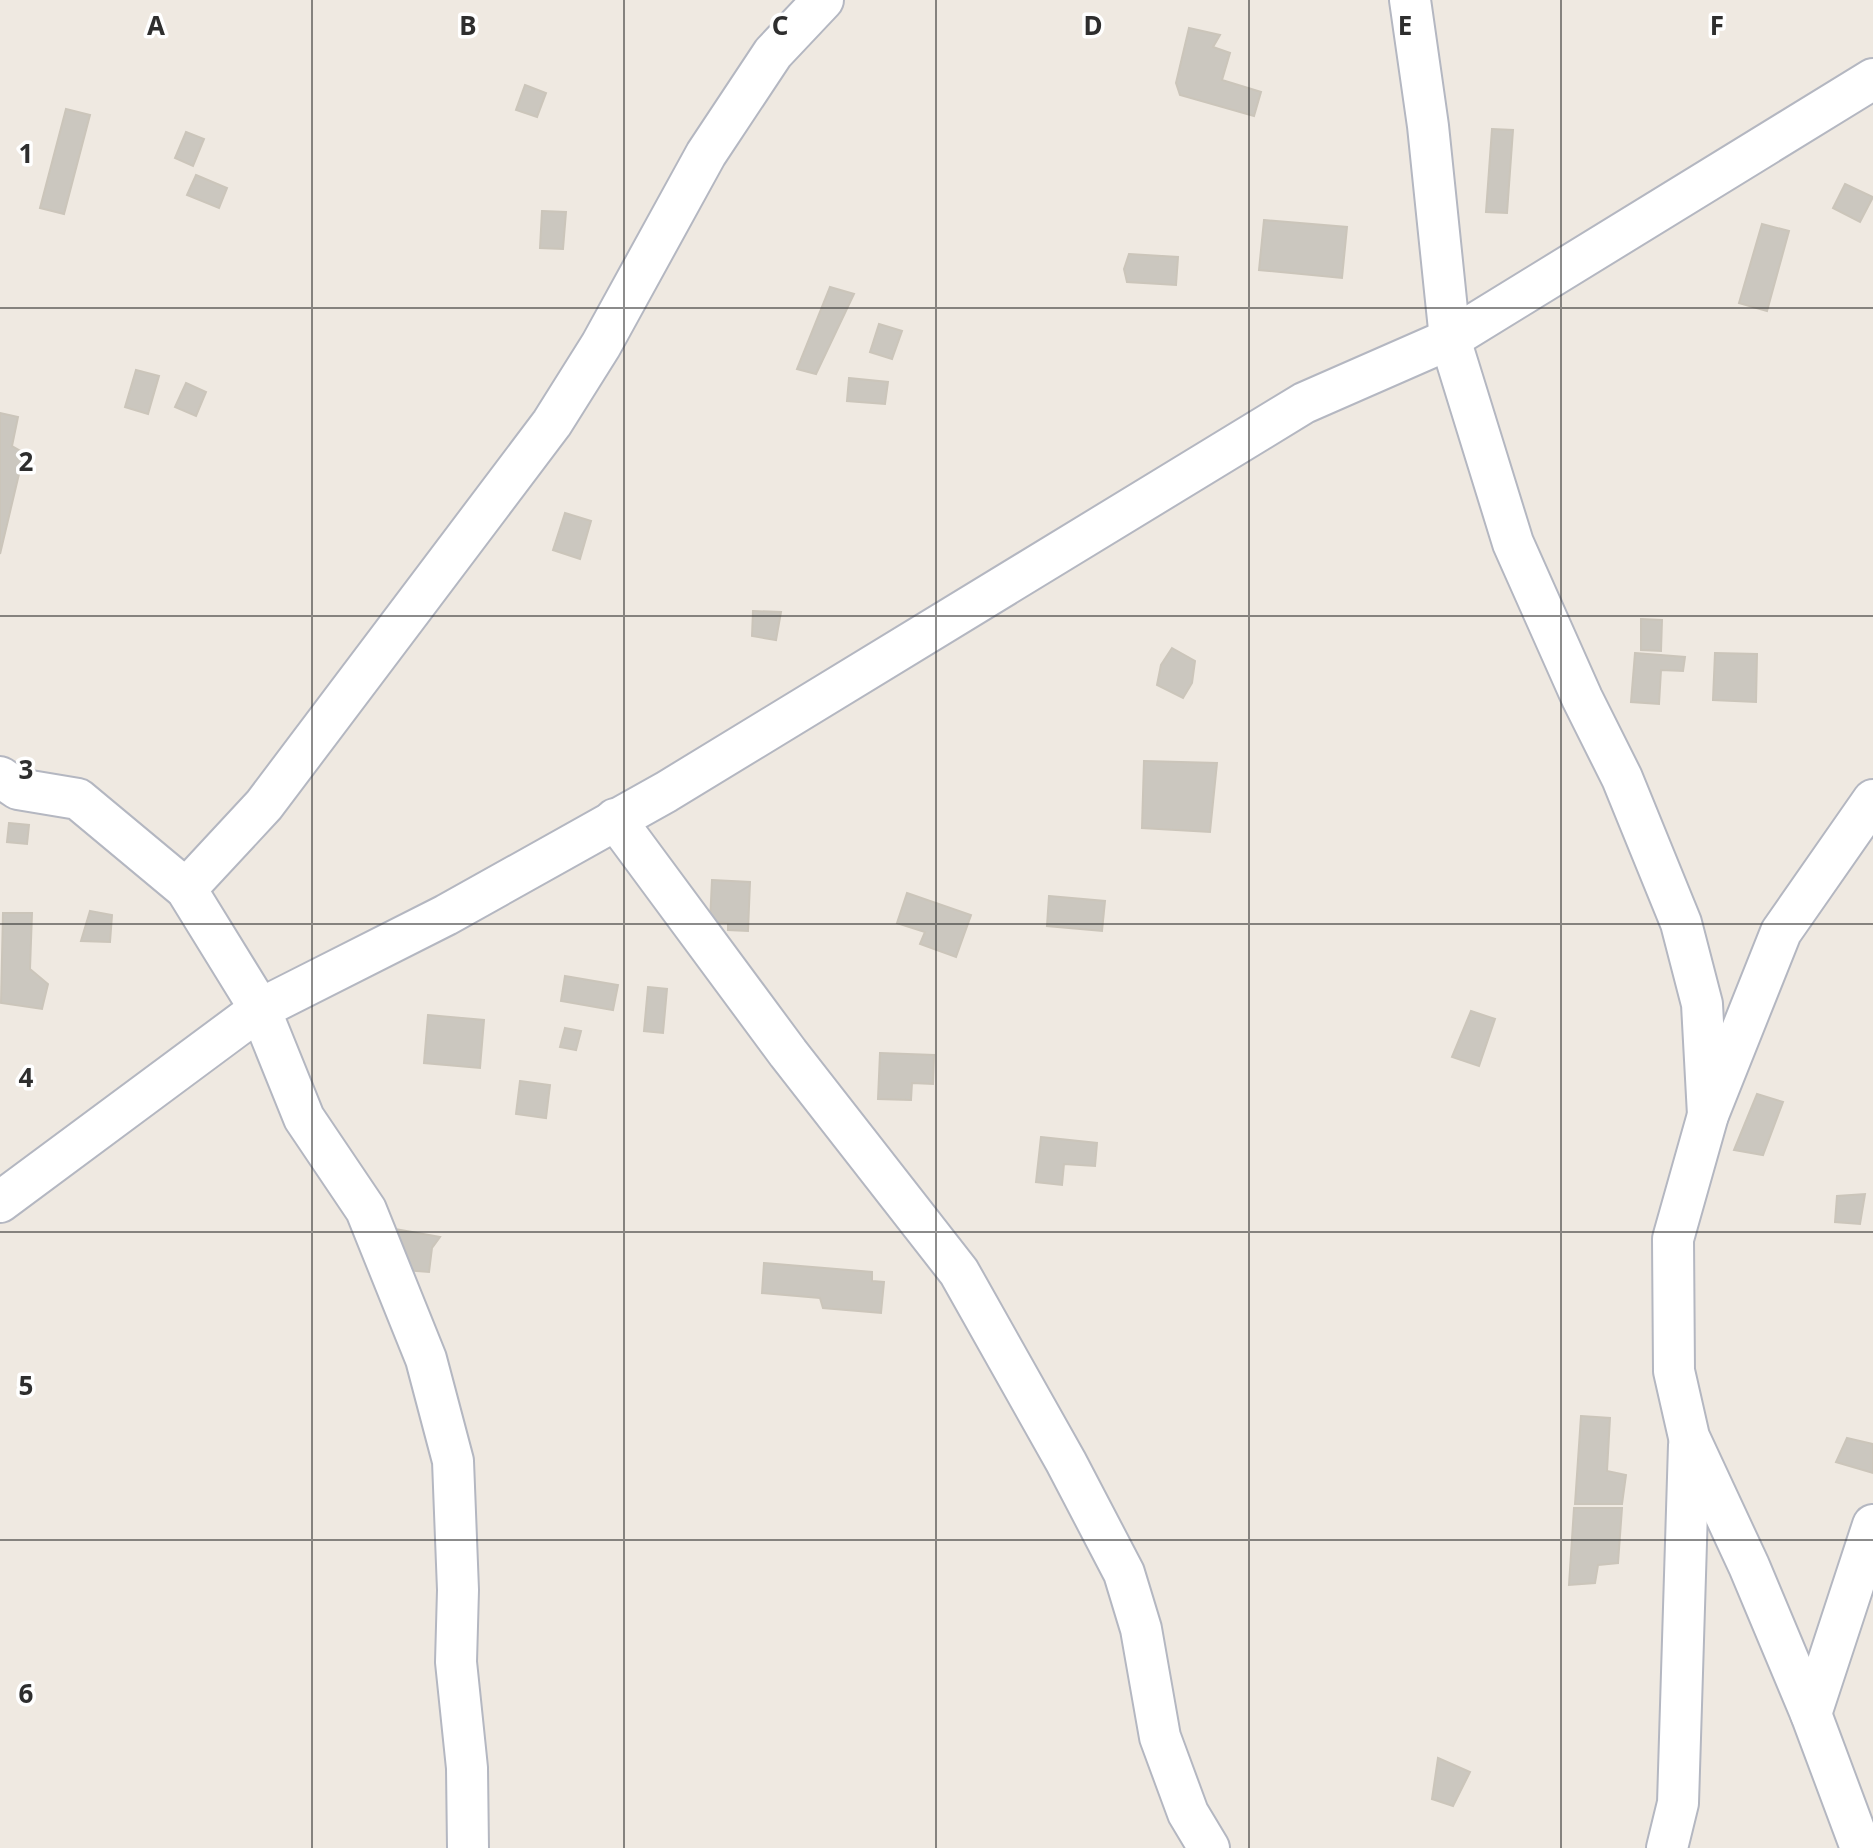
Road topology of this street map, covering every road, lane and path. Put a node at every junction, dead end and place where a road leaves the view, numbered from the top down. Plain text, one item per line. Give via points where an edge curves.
1 (823, 0) edge
2 (1410, 0) edge
3 (1873, 79) edge
4 (1450, 339) junction
5 (0, 777) edge
6 (1873, 800) edge
7 (615, 819) junction
8 (186, 889) junction
9 (260, 1009) junction
10 (1708, 1115) junction
11 (0, 1202) edge
12 (1689, 1437) junction
13 (1873, 1525) edge
14 (1811, 1714) junction
15 (468, 1848) edge
16 (1209, 1848) edge
17 (1667, 1848) edge
18 (1861, 1848) edge

1 - 8 street via 773,53 706,154 552,423 264,805
2 - 4 street
3 - 4 street
4 - 7 street via 1304,403
4 - 10 street via 1513,543 1622,778 1681,923 1702,1004
5 - 8 street via 18,789 78,799
6 - 10 street via 1781,932
7 - 9 street via 446,915
7 - 16 street via 959,1272 1124,1573 1141,1629 1160,1737 1188,1813
8 - 9 street
9 - 11 street
9 - 15 street via 304,1118 366,1210 426,1359 453,1461 456,1662 467,1768
10 - 12 street via 1673,1239 1674,1371
12 - 14 street
12 - 17 street via 1678,1803
13 - 14 street
14 - 18 street

